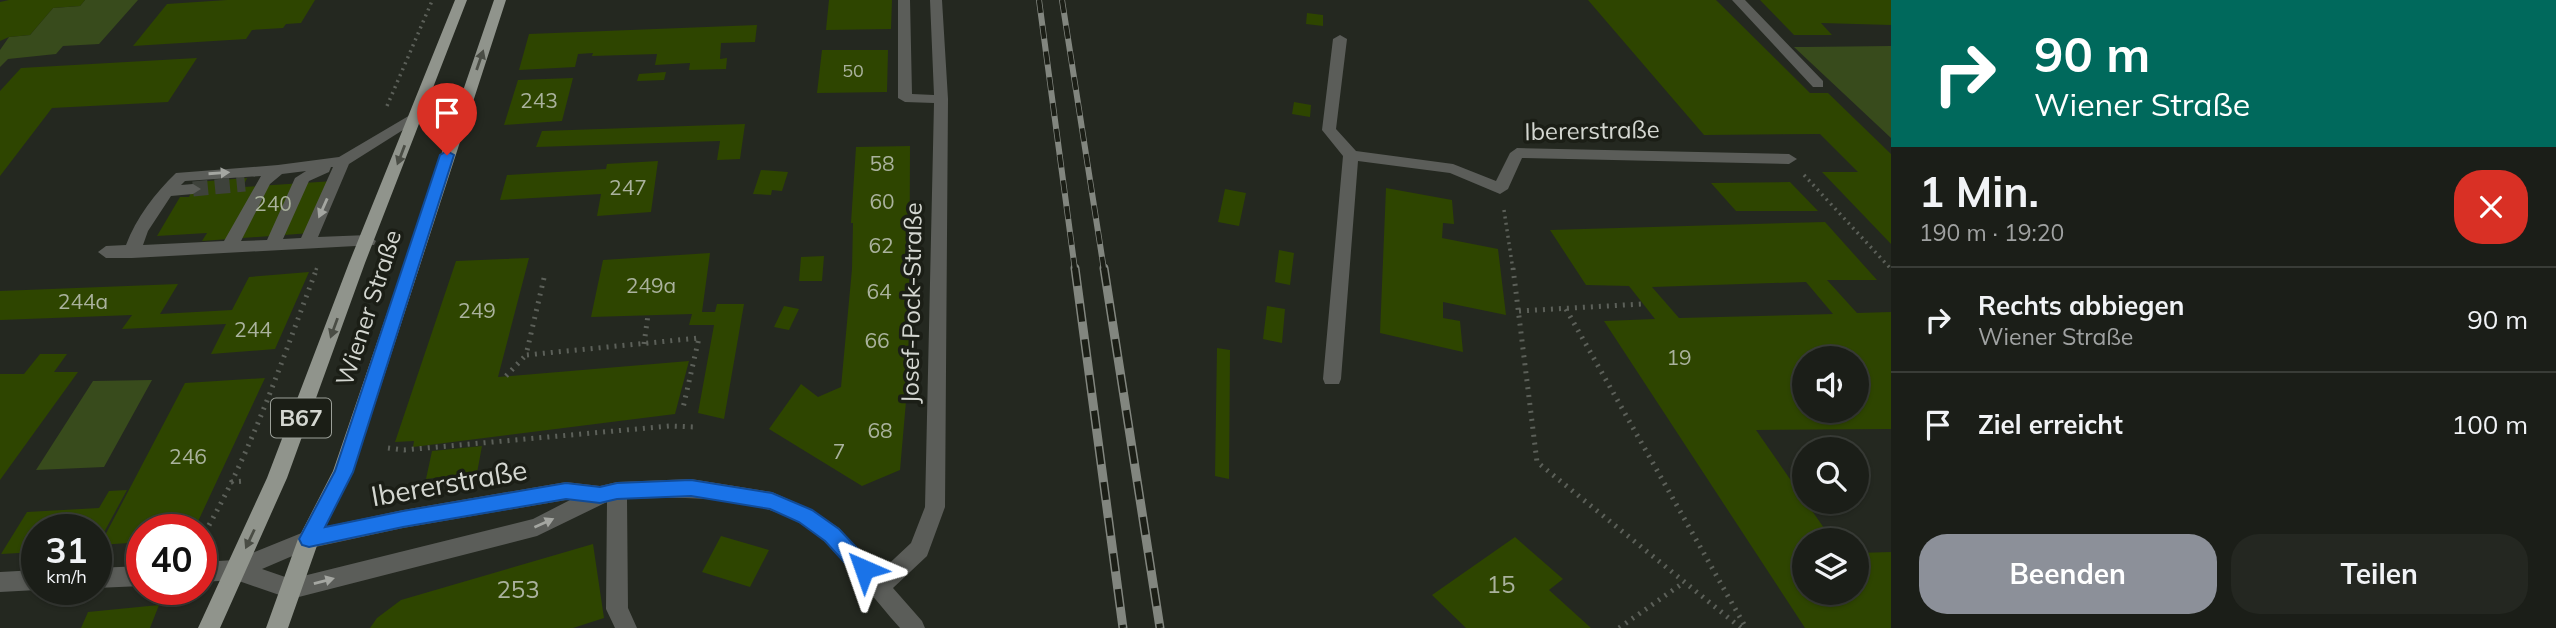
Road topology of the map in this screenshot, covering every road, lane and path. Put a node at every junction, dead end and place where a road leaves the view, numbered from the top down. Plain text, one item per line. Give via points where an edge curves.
1 (432, 0) edge
2 (461, 0) edge
3 (500, 0) edge
4 (904, 0) edge
5 (936, 0) edge
6 (1738, 0) edge
7 (1340, 39) dead end
8 (1818, 84) dead end
9 (941, 99) junction
10 (417, 115) junction
11 (373, 140) junction
12 (1351, 155) junction
13 (1789, 159) joint
14 (343, 161) junction
15 (278, 170) junction
16 (264, 181) junction
17 (245, 184) tunnel mouth
18 (193, 189) tunnel mouth
19 (1500, 189) junction
20 (166, 191) junction
21 (368, 241) junction
22 (328, 243) junction
23 (307, 244) junction
24 (272, 246) junction
25 (229, 247) junction
26 (106, 252) dead end
27 (132, 252) junction
28 (1891, 269) edge
29 (544, 278) dead end
30 (1642, 304) dead end
31 (1566, 309) junction
32 (1520, 311) junction
33 (648, 315) dead end
34 (644, 344) junction
35 (526, 355) junction
36 (506, 376) dead end
37 (1332, 379) dead end
38 (683, 408) dead end
39 (694, 427) dead end
40 (388, 448) dead end
41 (244, 481) dead end
42 (231, 482) junction
43 (609, 493) junction
44 (214, 514) edge
45 (309, 539) junction
46 (236, 570) junction
47 (217, 571) edge
48 (21, 581) edge
49 (0, 582) edge
50 (1684, 583) junction
51 (880, 586) junction
52 (291, 589) junction
53 (209, 628) edge
54 (277, 628) edge
55 (626, 628) edge
56 (914, 628) edge
57 (1619, 628) edge
58 (1744, 628) edge

1 - 11 path
2 - 10 main road, Wiener Straße / B67
45 -> 3 main road, Wiener Straße / B67 via 344,472
4 - 9 street via 905,98
5 - 9 street, Josef-Pock-Straße
6 - 8 street
7 - 12 street via 1329,130
9 - 51 street, Josef-Pock-Straße via 935,507 920,549
10 - 11 street
10 -> 21 main road, Wiener Straße / B67
11 - 14 street
12 - 19 street via 1452,169
12 - 37 street
13 - 19 street, Ibererstraße via 1517,153
13 - 28 path
14 - 15 street
14 -> 23 street
14 - 24 street via 303,178
15 - 16 street
20 -> 15 street via 181,176
16 - 17 street
16 - 25 street
18 - 20 street
19 - 32 path
20 - 27 street via 140,230
21 - 22 street
21 -> 46 main road, Wiener Straße / B67 via 277,478
22 - 23 street
22 - 42 path
23 - 24 street
24 - 25 street
25 - 27 street
26 - 27 street
29 - 35 path
30 - 31 path
31 - 32 path
31 - 58 path
32 - 50 path via 1537,462
33 - 34 path
34 - 35 path
34 - 38 path via 699,338
35 - 36 path
39 - 40 path
41 - 42 path
42 - 44 path
43 - 45 street, Ibererstraße via 566,491
43 - 51 street, Ibererstraße via 691,488 772,501 832,535
52 -> 43 street, Ibererstraße via 537,527
43 - 55 street via 617,609
45 - 46 street, Ibererstraße
45 - 52 main road, Wiener Straße / B67
46 - 47 street
46 - 52 street
46 - 53 main road, Wiener Straße / B67
48 - 49 street
50 - 57 path
50 - 58 path
51 - 56 street, Ibererstraße
52 - 54 main road, Wiener Straße / B67

